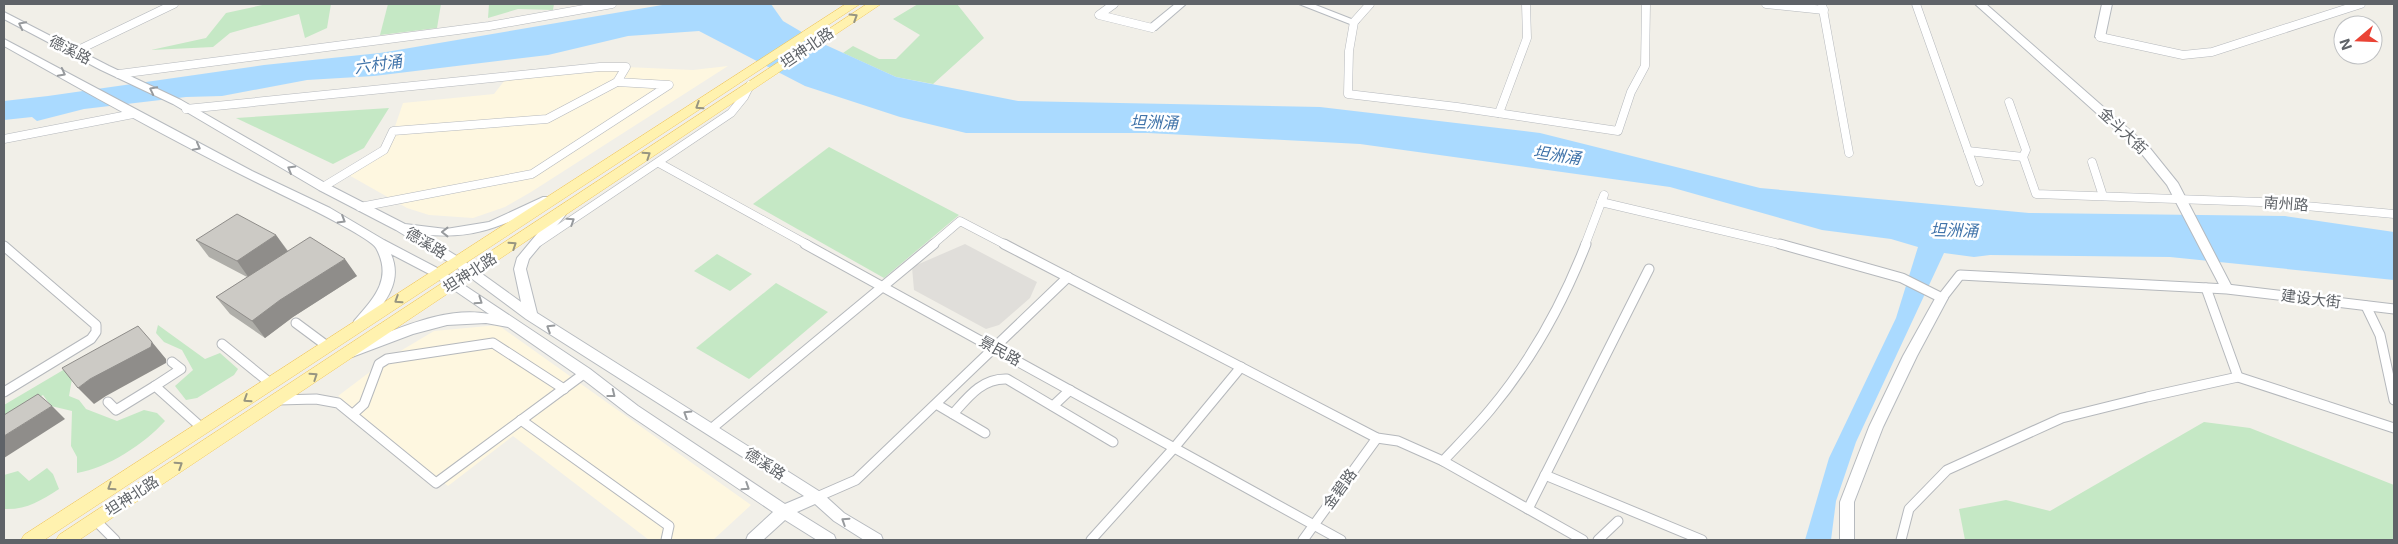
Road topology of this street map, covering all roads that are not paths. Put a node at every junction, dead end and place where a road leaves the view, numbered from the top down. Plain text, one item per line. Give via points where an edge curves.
1 (174, 4) edge
2 (612, 4) edge
3 (854, 4) edge
4 (875, 4) edge
5 (1114, 4) edge
6 (1181, 4) edge
7 (1304, 4) edge
8 (1370, 4) edge
9 (1526, 4) edge
10 (1646, 4) edge
11 (1766, 4) edge
12 (1776, 4) edge
13 (1916, 4) edge
14 (1980, 4) edge
15 (2107, 4) edge
16 (2361, 4) edge
17 (1823, 7) edge
18 (4, 15) edge
19 (1354, 22) junction
20 (828, 27) junction
21 (1152, 28) joint
22 (2100, 37) joint
23 (4, 42) edge
24 (74, 52) junction
25 (124, 76) junction
26 (617, 82) junction
27 (745, 82) junction
28 (2009, 102) dead end
29 (182, 105) junction
30 (1500, 113) junction
31 (133, 114) junction
32 (4, 139) edge
33 (1968, 151) junction
34 (1849, 153) dead end
35 (2023, 157) junction
36 (660, 162) junction
37 (2092, 162) dead end
38 (1979, 182) dead end
39 (323, 187) junction
40 (572, 188) junction
41 (2103, 196) junction
42 (2181, 203) junction
43 (360, 206) junction
44 (560, 213) junction
45 (2394, 214) edge
46 (400, 227) junction
47 (380, 243) junction
48 (4, 246) edge
49 (530, 248) junction
50 (456, 261) junction
51 (1649, 270) dead end
52 (472, 272) junction
53 (439, 274) junction
54 (1068, 277) junction
55 (453, 284) junction
56 (884, 287) junction
57 (2206, 288) junction
58 (2227, 290) junction
59 (1942, 298) junction
60 (2366, 306) junction
61 (2394, 309) edge
62 (531, 316) junction
63 (296, 323) dead end
64 (357, 327) junction
65 (516, 327) junction
66 (222, 344) dead end
67 (327, 346) junction
68 (995, 348) junction
69 (345, 355) junction
70 (172, 362) dead end
71 (1241, 366) junction
72 (585, 373) junction
73 (2238, 377) junction
74 (270, 383) junction
75 (155, 386) junction
76 (564, 389) junction
77 (1070, 390) junction
78 (4, 392) edge
79 (278, 400) junction
80 (2394, 400) edge
81 (108, 402) dead end
82 (936, 404) junction
83 (1054, 406) junction
84 (352, 414) junction
85 (953, 414) junction
86 (522, 420) junction
87 (202, 428) junction
88 (2394, 428) edge
89 (711, 429) junction
90 (985, 432) dead end
91 (1377, 438) junction
92 (1113, 442) dead end
93 (1174, 448) junction
94 (1443, 461) junction
95 (1545, 475) junction
96 (817, 497) junction
97 (1528, 509) junction
98 (784, 511) junction
99 (95, 520) junction
100 (1618, 521) dead end
101 (1314, 526) junction
102 (30, 540) edge
103 (65, 540) edge
104 (115, 540) edge
105 (666, 540) edge
106 (753, 540) edge
107 (829, 540) edge
108 (876, 540) edge
109 (1091, 540) edge
110 (1303, 540) edge
111 (1341, 540) edge
112 (1584, 540) edge
113 (1598, 540) edge
114 (1702, 540) edge
115 (1847, 540) edge
116 (1900, 540) edge

1 - 24 street
2 - 25 street via 489,26
3 - 20 main road, 坦神北路
20 -> 4 main road, 坦神北路
5 - 21 street via 1099,15
6 - 21 main road
7 - 19 main road
8 - 19 street
9 - 30 street via 1527,38
10 - 30 street via 1645,66 1631,92 1618,131
11 - 12 street
12 - 17 street
13 - 33 street
14 - 42 main road, 金斗大街 via 2145,150 2172,183
15 - 22 main road
16 - 22 street via 2212,52 2183,55
17 - 34 street
24 -> 18 main road, 德溪路
19 - 30 street via 1349,51 1348,94
20 - 27 main road, 坦神北路
23 -> 31 main road, 德溪路
24 - 25 main road, 德溪路
29 -> 25 main road, 德溪路
26 - 29 street via 626,67
26 - 39 street via 547,119 393,131 384,150
26 - 43 street via 669,85 532,174
27 - 36 street via 744,97 731,113
27 -> 40 main road, 坦神北路
44 -> 27 main road, 坦神北路
28 - 35 street via 2026,150
39 -> 29 main road, 德溪路
31 - 32 street
31 -> 47 main road, 德溪路 via 326,211
33 - 35 street
33 - 38 street
35 - 41 street, 南州路 via 2036,194
49 -> 36 street
36 - 56 street, 景民路
37 - 41 street
39 - 43 main road, 德溪路
40 -> 46 main road via 491,226 446,233
40 - 50 main road, 坦神北路
41 - 42 street, 南州路
42 - 45 street, 南州路 via 2288,203
42 - 58 main road, 金斗大街
43 - 46 main road, 德溪路
44 - 49 main road
52 -> 44 main road, 坦神北路
46 - 50 main road, 德溪路
47 - 53 main road, 德溪路
47 - 64 main road via 390,266 382,296
48 - 78 street via 96,325 96,332 91,338
49 - 62 main road via 522,258 520,269
50 - 52 main road, 德溪路
50 - 53 main road, 坦神北路
51 - 95 street
52 - 55 main road, 坦神北路
52 - 62 main road, 德溪路
53 - 55 main road, 德溪路
53 -> 64 main road, 坦神北路
54 - 56 street via 960,221
54 - 68 street
54 - 71 street
55 -> 65 main road, 德溪路
55 - 69 main road, 坦神北路
56 - 68 street, 景民路
56 - 89 street
57 - 58 street, 建设大街
57 - 59 street, 建设大街 via 1960,276
57 - 73 street
58 - 60 street, 建设大街
59 - 94 street via 1902,278 1602,198 1573,277 1530,356 1490,410
59 - 115 main road via 1876,427 1847,502
60 - 61 street, 建设大街
60 - 80 street via 2380,335
89 -> 62 main road, 德溪路
63 - 67 street
64 - 67 main road, 坦神北路
65 - 69 main road via 483,318 440,320
65 - 72 main road, 德溪路
66 - 74 street
67 - 74 main road, 坦神北路
68 - 77 street, 景民路
68 - 82 street
79 -> 69 main road, 坦神北路
70 - 75 street via 180,369
71 - 91 street
71 - 93 street
72 - 76 street
72 -> 98 main road, 德溪路 via 633,410
73 - 88 street
73 - 116 street via 2062,418 1947,470 1909,509
74 -> 87 main road, 坦神北路
75 - 81 street via 116,410
75 - 87 street
76 - 84 street via 493,343 379,364 364,404
76 - 86 street
77 - 83 street
77 - 93 street, 景民路
79 - 84 street via 316,399 338,403
99 -> 79 main road, 坦神北路
82 - 85 street
82 - 96 street via 856,480
83 - 85 street via 1001,378 984,382
83 - 92 street
84 - 86 street via 436,483
85 - 90 street
86 - 105 street via 669,526
87 -> 102 main road, 坦神北路
89 - 96 main road, 德溪路
91 - 94 street via 1398,441
91 - 101 street, 金碧路
93 - 101 street, 景民路
93 - 109 street
94 - 97 street
95 - 97 street
95 - 114 street
96 - 98 main road
108 -> 96 main road, 德溪路 via 839,517
97 - 112 street
98 - 106 main road
98 - 107 main road, 德溪路
99 - 103 main road, 坦神北路
99 - 104 street
100 - 113 street
101 - 110 street, 金碧路
101 - 111 street, 景民路

